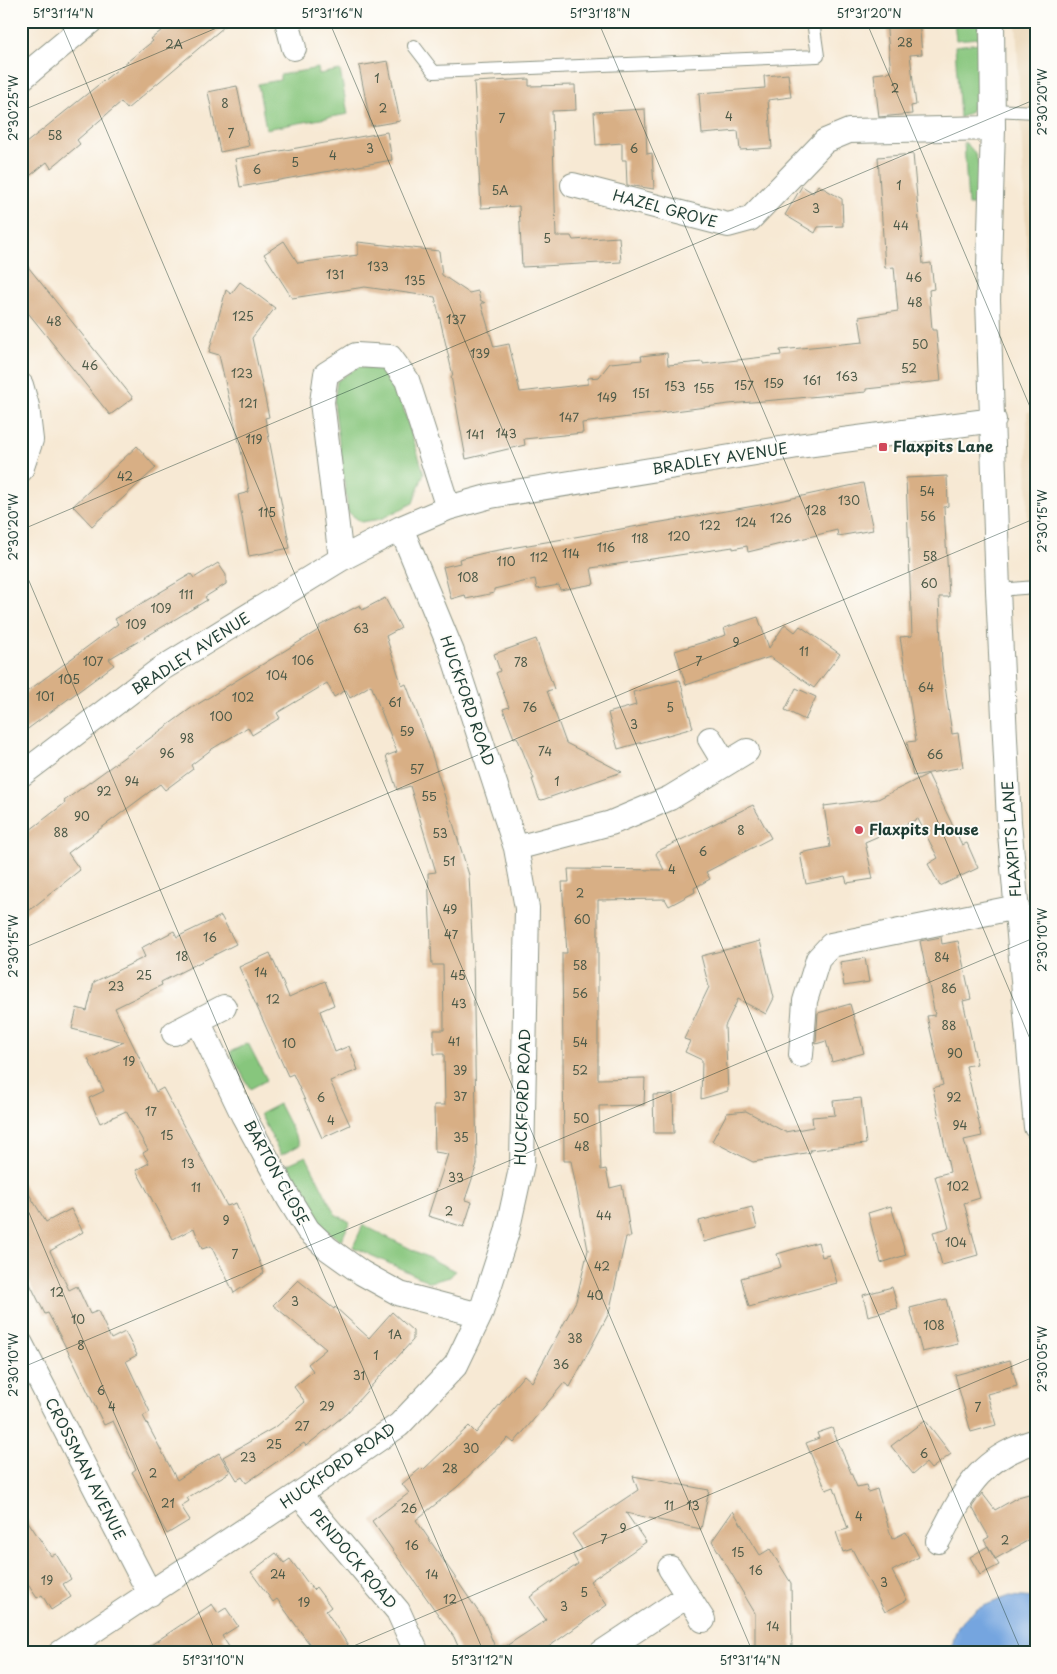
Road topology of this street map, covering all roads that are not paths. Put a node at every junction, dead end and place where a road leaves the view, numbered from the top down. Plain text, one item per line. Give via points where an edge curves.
1 (91, 21) edge
2 (287, 21) edge
3 (813, 21) edge
4 (992, 21) edge
5 (414, 46) dead end
6 (294, 48) dead end
7 (21, 79) edge
8 (1036, 112) edge
9 (993, 119) junction
10 (573, 185) dead end
11 (21, 385) edge
12 (994, 420) junction
13 (21, 470) edge
14 (448, 508) junction
15 (401, 528) junction
16 (342, 558) junction
17 (1036, 587) edge
18 (998, 590) junction
19 (710, 739) dead end
20 (747, 751) dead end
21 (725, 764) junction
22 (21, 775) edge
23 (516, 848) junction
24 (1016, 908) junction
25 (224, 1007) dead end
26 (198, 1021) junction
27 (174, 1033) dead end
28 (801, 1055) dead end
29 (1034, 1087) edge
30 (1036, 1127) edge
31 (480, 1314) junction
32 (21, 1344) edge
33 (1036, 1441) edge
34 (299, 1494) junction
35 (938, 1541) dead end
36 (670, 1568) dead end
37 (150, 1594) junction
38 (687, 1596) junction
39 (703, 1620) dead end
40 (60, 1653) edge
41 (417, 1653) edge
42 (601, 1653) edge

1 - 7 street
2 - 6 street
3 - 5 lane via 818,56 434,72
4 - 9 street, FLAXPITS LANE
8 - 9 lane
9 - 10 street, HAZEL GROVE via 849,131 825,141 750,219 728,225
9 - 12 street, FLAXPITS LANE via 988,300
11 - 13 street via 31,440
12 - 14 street, BRADLEY AVENUE via 798,446 491,496
12 - 18 street, FLAXPITS LANE
14 - 15 street, BRADLEY AVENUE
14 - 16 street via 407,380 390,357 356,355 326,374 322,402
15 - 16 street, BRADLEY AVENUE
15 - 23 street, HUCKFORD ROAD via 452,652
16 - 22 street, BRADLEY AVENUE via 158,671
17 - 18 lane
18 - 24 street, FLAXPITS LANE
19 - 21 street
20 - 21 street
21 - 23 street via 670,798 612,823
23 - 31 street, HUCKFORD ROAD via 527,908 522,1164 506,1232
24 - 28 street, FLAXPITS LANE via 831,945 818,959 805,1000
24 - 29 street, FLAXPITS LANE
25 - 26 street
26 - 27 street
26 - 31 street, BARTON CLOSE via 288,1199 308,1230 326,1248 400,1294
29 - 30 street, FLAXPITS LANE
31 - 34 street, HUCKFORD ROAD via 456,1365 399,1425
32 - 37 street, CROSSMAN AVENUE
33 - 35 street via 991,1462 970,1482
34 - 37 street, HUCKFORD ROAD
34 - 41 street, PENDOCK ROAD via 398,1612
36 - 38 street
37 - 40 street, HUCKFORD ROAD
38 - 39 street
38 - 42 street

